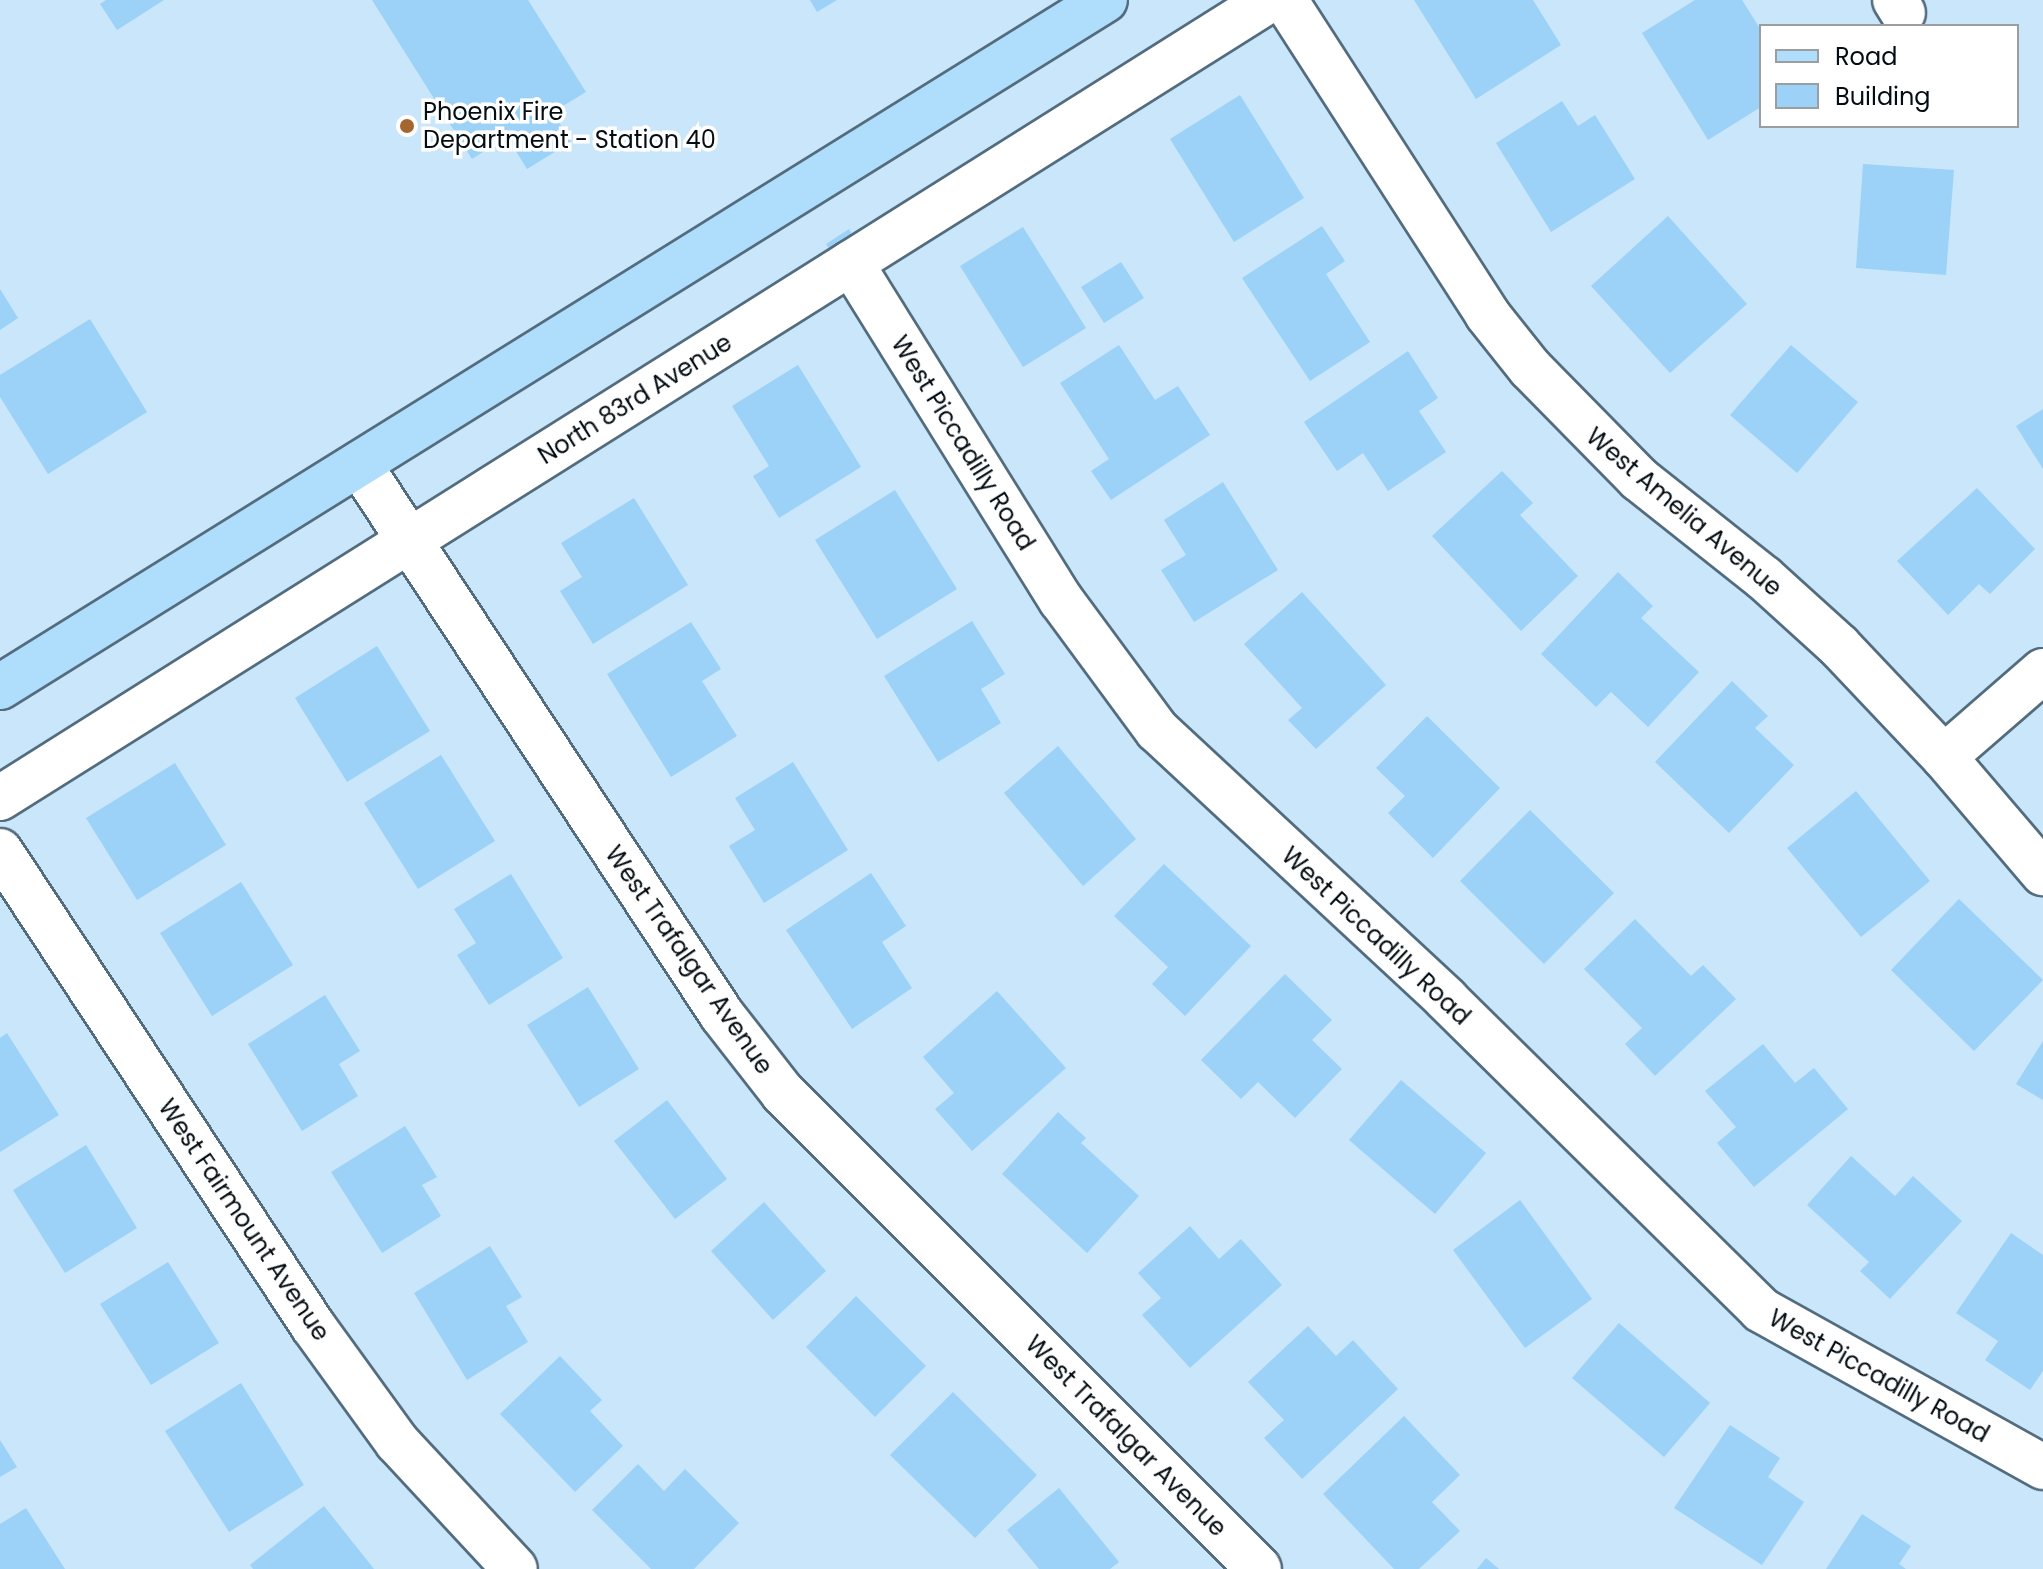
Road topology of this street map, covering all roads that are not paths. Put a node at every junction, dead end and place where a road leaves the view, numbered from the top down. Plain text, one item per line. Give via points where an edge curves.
1 (1105, 0) edge
2 (1269, 0) edge
3 (1285, 0) edge
4 (851, 263) junction
5 (359, 464) junction
6 (409, 540) junction
7 (2043, 671) edge
8 (0, 687) edge
9 (1944, 757) junction
10 (0, 798) edge
11 (0, 851) edge
12 (2043, 873) edge
13 (2043, 1467) edge
14 (515, 1569) edge
15 (1259, 1569) edge

1 - 5 main road
2 - 4 street, North 83rd Avenue
3 - 9 street, West Amelia Avenue via 1487,314 1540,379 1639,479 1839,646
4 - 6 street, North 83rd Avenue
4 - 13 street, West Piccadilly Road via 1061,600 1157,730 1446,999 1761,1310
5 - 6 street, West Trafalgar Avenue
5 - 8 main road
6 - 10 street, North 83rd Avenue
6 - 15 street, West Trafalgar Avenue via 722,1015 783,1093
7 - 9 street
9 - 12 street, West Amelia Avenue
11 - 14 street, West Fairmount Avenue via 388,1429

